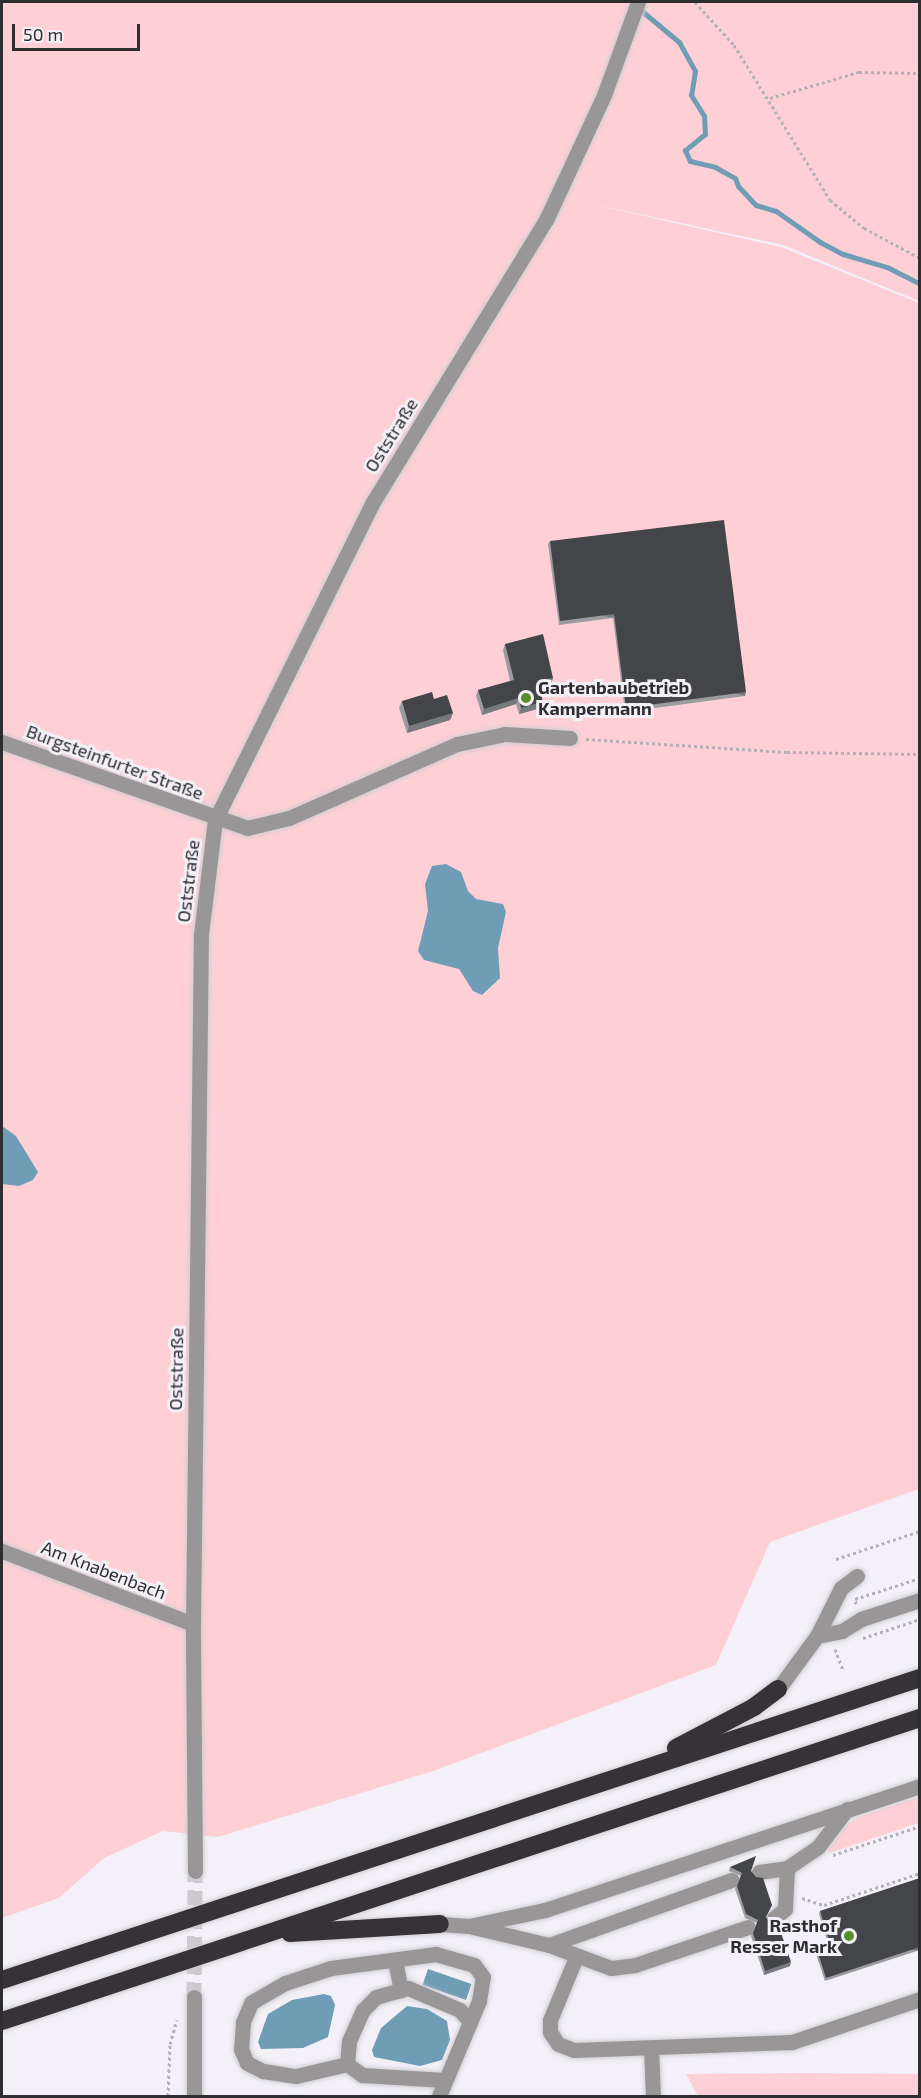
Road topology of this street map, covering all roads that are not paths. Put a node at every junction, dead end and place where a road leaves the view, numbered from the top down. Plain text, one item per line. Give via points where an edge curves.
1 (638, 2) edge
2 (570, 738) road end
3 (2, 742) edge
4 (215, 819) junction
5 (2, 1551) edge
6 (857, 1576) dead end
7 (920, 1600) edge
8 (193, 1624) junction
9 (817, 1636) junction
10 (920, 1678) edge
11 (778, 1689) joint
12 (920, 1718) edge
13 (636, 1770) junction
14 (920, 1786) edge
15 (847, 1809) junction
16 (787, 1868) junction
17 (195, 1871) tunnel mouth
18 (759, 1872) dead end
19 (732, 1881) dead end
20 (774, 1918) dead end
21 (440, 1924) joint
22 (469, 1926) junction
23 (748, 1927) dead end
24 (265, 1935) junction
25 (549, 1945) junction
26 (576, 1957) junction
27 (395, 1960) junction
28 (2, 1980) edge
29 (401, 1990) junction
30 (194, 1997) tunnel mouth
31 (920, 1999) edge
32 (2, 2021) edge
33 (470, 2022) junction
34 (651, 2048) junction
35 (347, 2064) junction
36 (444, 2080) junction
37 (194, 2097) edge
38 (439, 2097) edge
39 (653, 2097) edge

1 - 4 street, Oststraße via 604,95 546,220 373,502
2 - 4 street, Burgsteinfurter Straße via 505,734 457,744 289,818 247,828
3 - 4 street, Burgsteinfurter Straße
4 - 8 street, Oststraße via 201,934
5 - 8 street, Am Knabenbach
6 - 9 street via 841,1588 830,1604
7 - 9 street via 861,1619 842,1631
8 - 17 street, Oststraße
9 - 11 street
10 - 13 highway
11 - 13 highway via 754,1707
12 - 24 highway
13 - 28 highway
14 - 15 street
15 - 16 street via 818,1846
15 - 22 street via 545,1910
16 - 18 street
16 - 20 street via 785,1909
19 - 25 street
21 - 22 street
21 - 24 highway
22 - 25 street
23 - 26 street via 635,1965 611,1968
24 - 32 highway
25 - 26 street
26 - 34 street via 550,2020 550,2032 558,2044 574,2050
27 - 29 street
27 - 33 street via 436,1954 474,1965 483,1977
27 - 35 street via 331,1968 285,1983 251,2003 243,2022 242,2049 247,2063 263,2071 296,2076
29 - 33 street via 408,1988 460,2010
29 - 35 street via 376,1997 363,2010 349,2041
30 - 37 street
31 - 34 street via 792,2042
33 - 36 street
34 - 39 street
35 - 36 street via 362,2075
36 - 38 street

